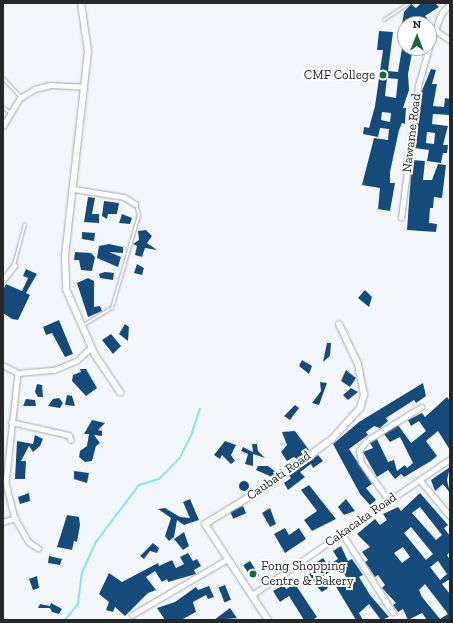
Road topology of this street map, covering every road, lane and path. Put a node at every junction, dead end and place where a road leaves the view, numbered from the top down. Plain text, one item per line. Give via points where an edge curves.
1 (81, 3) edge
2 (409, 3) edge
3 (450, 4) edge
4 (384, 20) dead end
5 (437, 25) edge
6 (437, 31) edge
7 (450, 40) edge
8 (426, 56) edge
9 (3, 78) edge
10 (84, 87) junction
11 (21, 97) junction
12 (3, 107) edge
13 (9, 112) junction
14 (3, 126) edge
15 (74, 189) junction
16 (135, 204) joint
17 (400, 218) dead end
18 (25, 224) dead end
19 (14, 266) joint
20 (3, 280) edge
21 (339, 324) dead end
22 (81, 326) junction
23 (91, 348) junction
24 (3, 365) edge
25 (18, 373) junction
26 (120, 392) dead end
27 (421, 407) dead end
28 (11, 422) junction
29 (71, 440) dead end
30 (450, 459) edge
31 (420, 480) junction
32 (389, 500) junction
33 (450, 516) edge
34 (14, 518) junction
35 (3, 522) edge
36 (342, 533) junction
37 (38, 548) dead end
38 (228, 559) junction
39 (252, 595) junction
40 (394, 612) dead end
41 (132, 615) dead end
42 (267, 617) edge
43 (260, 620) edge

1 - 10 street via 88,51
2 - 4 lane
3 - 5 street, Nawame Road via 441,14
6 - 7 street
8 - 17 street, Nawame Road via 418,86
9 - 11 lane
10 - 11 street via 51,85
10 - 15 street
11 - 13 street
12 - 13 lane
13 - 14 street
15 - 16 street via 124,197
15 - 22 street via 65,256 66,289
16 - 22 lane via 139,212 112,308
18 - 19 lane
19 - 20 street
21 - 38 street, Caubati Road via 358,364 364,395 360,408 332,439 270,484 205,524
22 - 23 street
23 - 25 street via 76,360 54,370
23 - 26 street
24 - 25 street
25 - 28 street
27 - 32 street via 366,441 359,451 361,463
28 - 29 street via 69,435
28 - 34 street via 6,483
30 - 31 street, Cakacaka Road
31 - 32 street, Cakacaka Road
31 - 33 street
32 - 36 street, Cakacaka Road
34 - 35 street
34 - 37 street via 29,542
36 - 39 street, Cakacaka Road
36 - 40 street
38 - 39 street, Caubati Road
38 - 41 street
39 - 42 street, Caubati Road
42 - 43 street, Caubati Road

